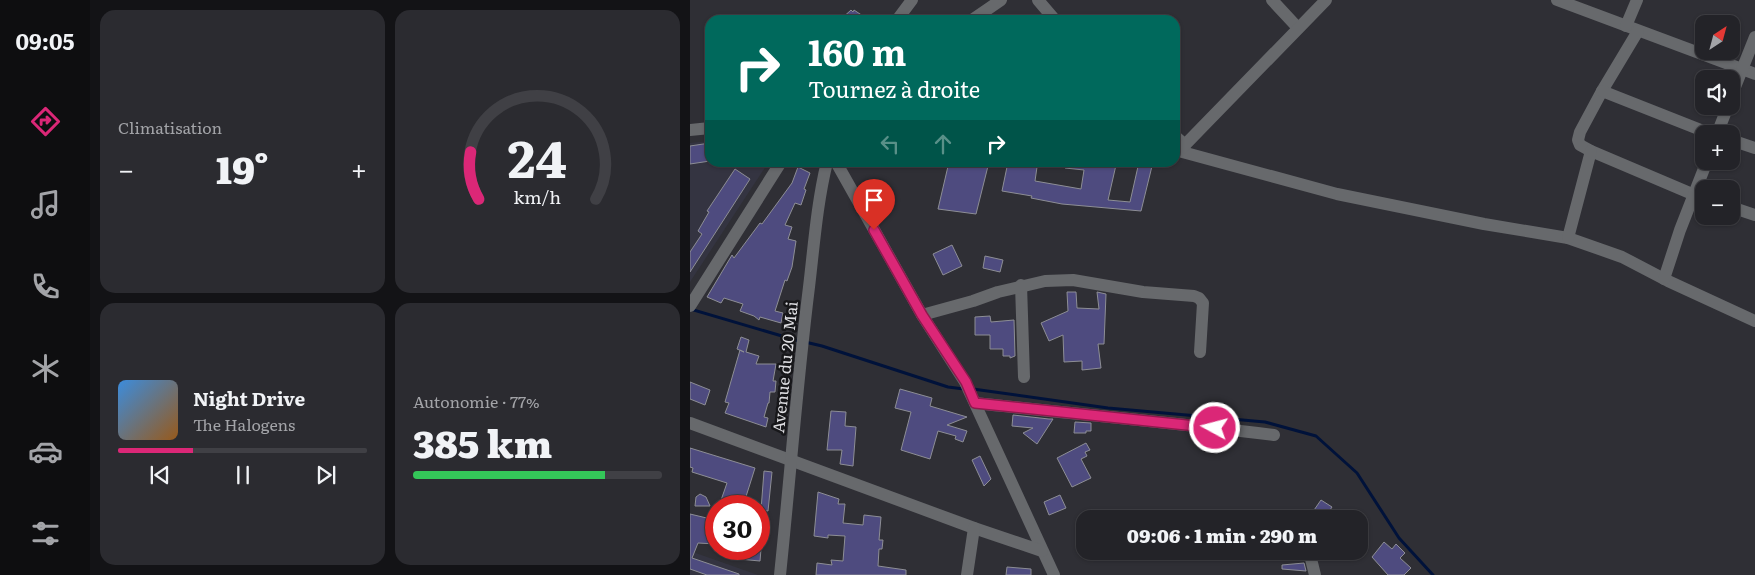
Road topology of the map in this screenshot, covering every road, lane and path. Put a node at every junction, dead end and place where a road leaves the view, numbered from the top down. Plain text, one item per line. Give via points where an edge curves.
1 (912, 0) edge
2 (1001, 0) edge
3 (1038, 0) edge
4 (1272, 0) edge
5 (1326, 0) edge
6 (1557, 0) edge
7 (1637, 0) edge
8 (901, 15) edge
9 (979, 15) edge
10 (1051, 15) edge
11 (1298, 28) junction
12 (1632, 29) junction
13 (1755, 37) edge
14 (1742, 71) junction
15 (1755, 74) edge
16 (1740, 76) edge
17 (1602, 91) junction
18 (705, 128) edge
19 (1695, 128) edge
20 (690, 130) edge
21 (1740, 143) edge
22 (1180, 145) edge
23 (1180, 146) edge
24 (1755, 148) edge
25 (1592, 151) junction
26 (778, 167) edge
27 (826, 167) edge
28 (839, 167) edge
29 (1695, 195) edge
30 (1695, 204) edge
31 (1740, 210) edge
32 (1755, 215) edge
33 (1568, 238) junction
34 (1664, 279) junction
35 (1021, 285) junction
36 (691, 304) edge
37 (922, 315) junction
38 (1755, 321) edge
39 (1200, 352) dead end
40 (1024, 376) dead end
41 (974, 400) junction
42 (690, 423) edge
43 (1274, 435) dead end
44 (792, 461) junction
45 (974, 528) junction
46 (1042, 551) junction
47 (1311, 560) edge
48 (780, 575) edge
49 (968, 575) edge
50 (1054, 575) edge
51 (1315, 575) edge

1 - 8 street
2 - 9 street
3 - 10 street
4 - 11 street
5 - 11 street
6 - 12 street
7 - 12 street
11 - 22 street
12 - 14 street
12 - 17 street
13 - 14 street
14 - 15 street
14 - 16 street
17 - 19 street
17 - 25 street via 1578,140 1580,145
18 - 20 street
21 - 24 street
23 - 33 street via 1337,194
25 - 29 street
25 - 33 street
26 - 36 street
27 - 44 street, Avenue du 20 Mai via 820,190 799,359
28 - 37 street
30 - 34 street via 1680,230
31 - 32 street
33 - 34 street via 1622,257
34 - 38 street
35 - 37 street
35 - 39 street via 1073,280 1143,292 1194,296 1203,302
35 - 40 street
37 - 41 street via 966,382
41 - 43 street
41 - 46 street
42 - 44 street
44 - 45 street
44 - 48 street, Avenue du 20 Mai
45 - 46 street
45 - 49 street
46 - 50 street
47 - 51 street

